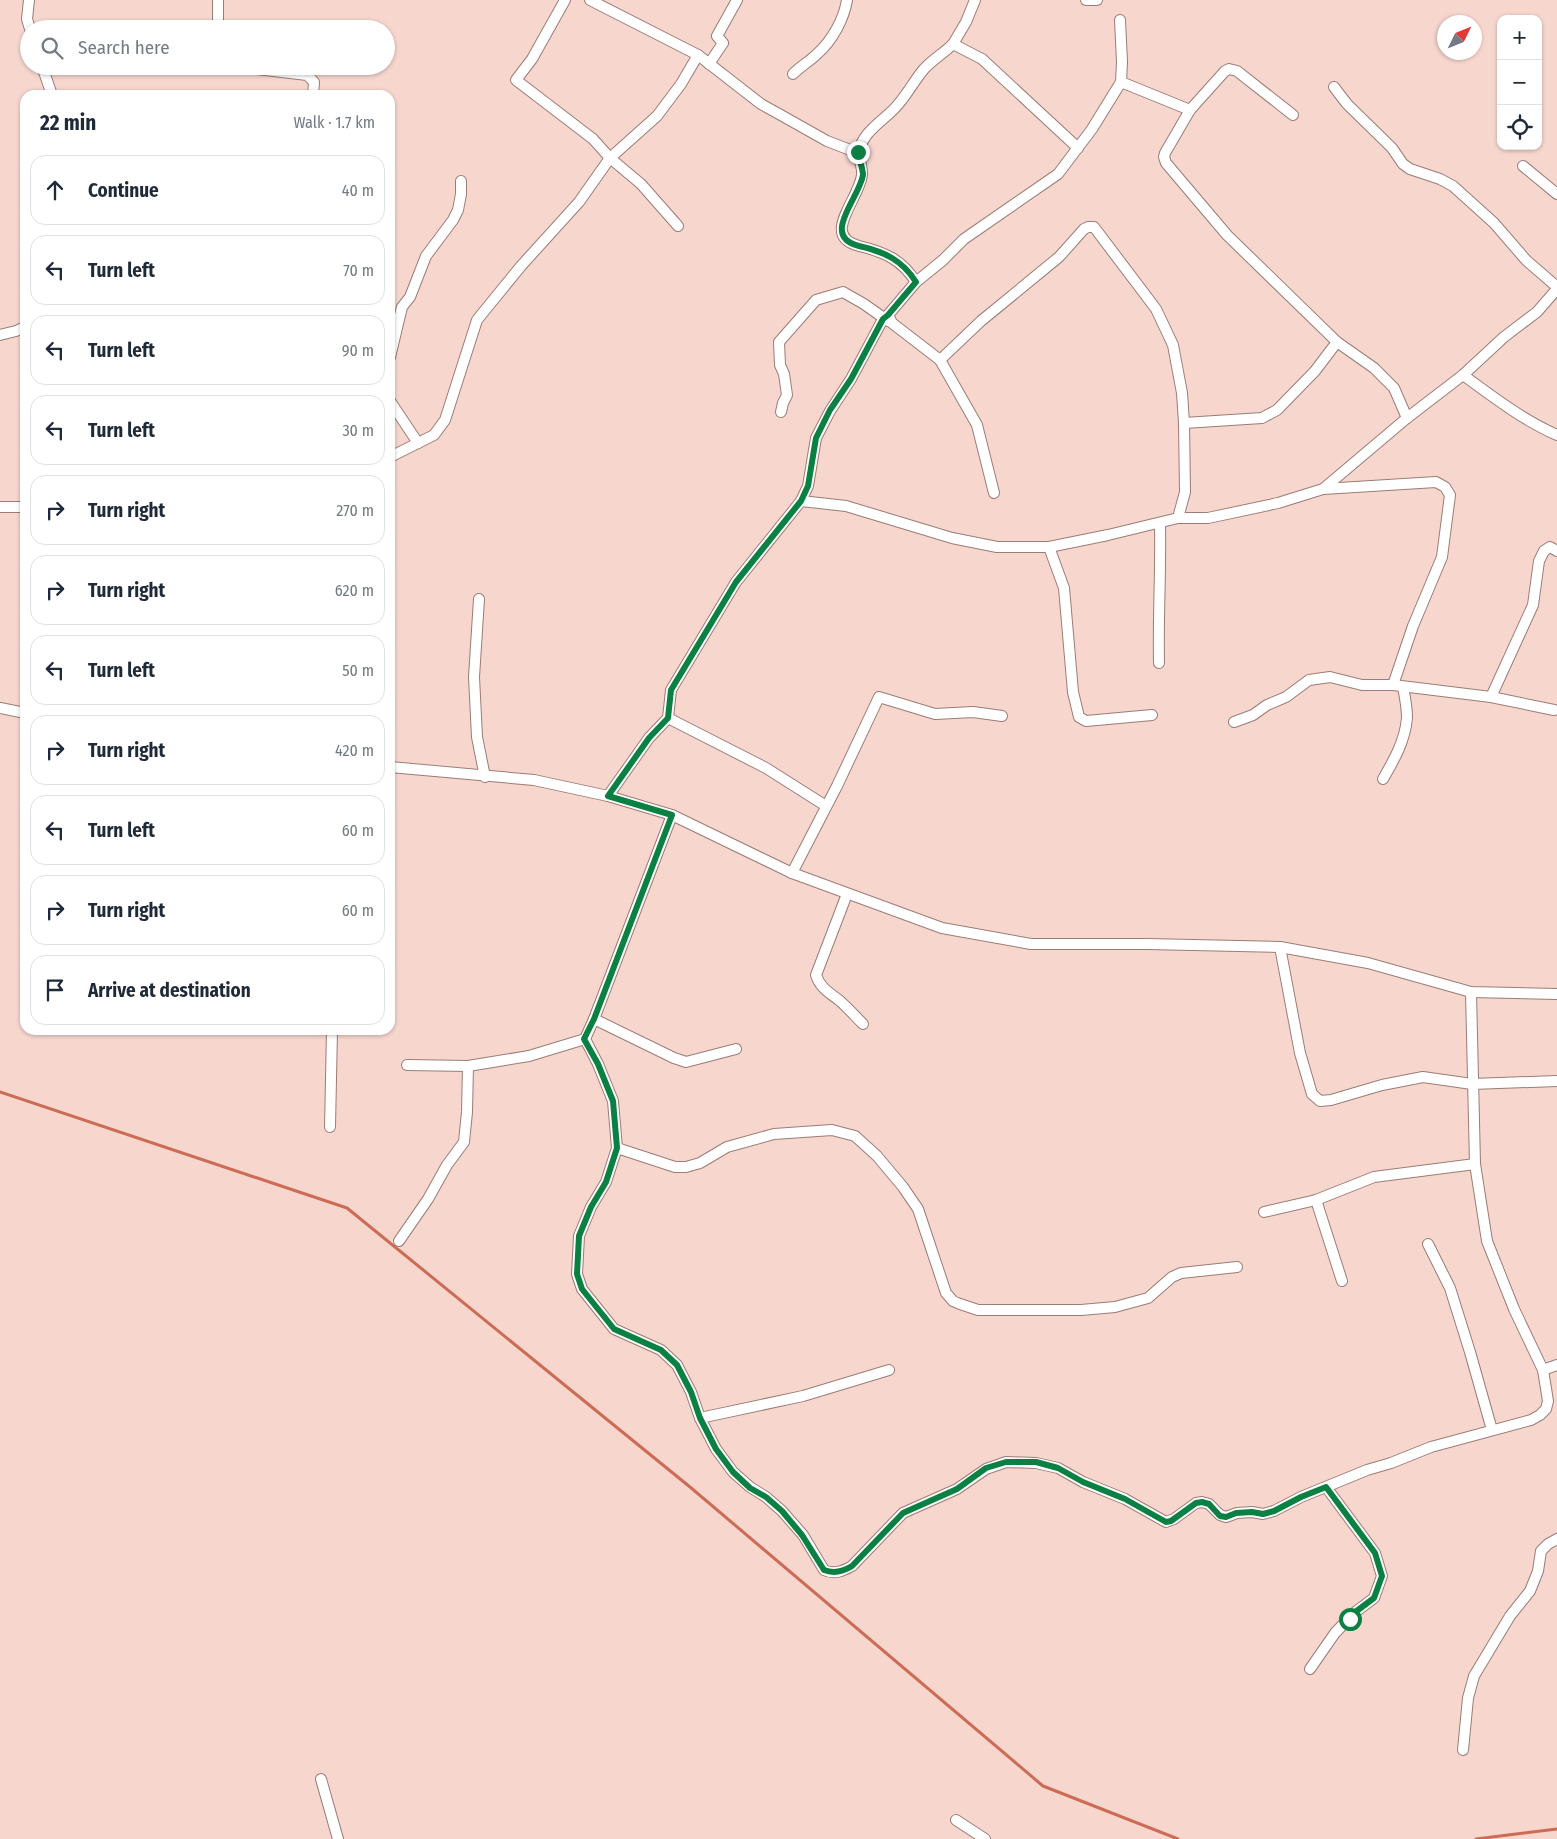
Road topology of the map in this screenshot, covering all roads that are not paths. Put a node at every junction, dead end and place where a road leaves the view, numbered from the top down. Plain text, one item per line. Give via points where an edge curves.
1 (29, 0) edge
2 (218, 0) edge
3 (565, 0) edge
4 (590, 0) edge
5 (737, 0) edge
6 (847, 0) edge
7 (975, 0) edge
8 (1086, 0) edge
9 (1096, 0) edge
10 (26, 20) edge
11 (218, 20) edge
12 (1120, 20) dead end
13 (953, 44) junction
14 (698, 55) junction
15 (709, 64) junction
16 (793, 74) dead end
17 (45, 75) edge
18 (307, 75) edge
19 (1121, 82) junction
20 (1334, 87) dead end
21 (50, 90) edge
22 (313, 90) edge
23 (1190, 110) junction
24 (1293, 115) dead end
25 (1078, 148) junction
26 (858, 152) junction
27 (610, 158) junction
28 (1524, 166) dead end
29 (461, 181) dead end
30 (1557, 194) edge
31 (678, 226) dead end
32 (916, 282) junction
33 (1557, 288) edge
34 (888, 319) junction
35 (20, 330) edge
36 (0, 335) edge
37 (395, 336) edge
38 (1338, 342) junction
39 (940, 360) junction
40 (1463, 375) junction
41 (395, 408) edge
42 (781, 412) dead end
43 (1407, 418) junction
44 (1184, 423) junction
45 (1557, 435) edge
46 (418, 443) junction
47 (395, 455) edge
48 (1323, 489) junction
49 (994, 493) dead end
50 (801, 501) junction
51 (0, 507) edge
52 (20, 507) edge
53 (1178, 518) junction
54 (1160, 523) junction
55 (1049, 547) junction
56 (1557, 550) edge
57 (479, 599) dead end
58 (1159, 663) dead end
59 (1398, 686) junction
60 (1491, 697) junction
61 (0, 708) edge
62 (1554, 710) dead end
63 (20, 712) edge
64 (1152, 715) dead end
65 (1002, 716) dead end
66 (668, 718) junction
67 (1234, 722) dead end
68 (395, 768) edge
69 (485, 777) junction
70 (1383, 780) dead end
71 (608, 796) junction
72 (826, 806) junction
73 (672, 815) junction
74 (792, 873) junction
75 (847, 894) junction
76 (1280, 948) junction
77 (1471, 992) junction
78 (1557, 994) edge
79 (594, 1019) junction
80 (863, 1024) dead end
81 (332, 1035) edge
82 (584, 1039) junction
83 (736, 1049) dead end
84 (407, 1065) dead end
85 (468, 1066) junction
86 (1557, 1081) edge
87 (1472, 1084) junction
88 (330, 1127) dead end
89 (617, 1148) junction
90 (1475, 1164) junction
91 (1316, 1200) junction
92 (1264, 1212) dead end
93 (399, 1241) dead end
94 (1428, 1244) dead end
95 (1236, 1267) dead end
96 (1342, 1281) dead end
97 (1557, 1366) edge
98 (889, 1370) dead end
99 (1543, 1370) junction
100 (700, 1418) junction
101 (1492, 1430) junction
102 (1326, 1487) junction
103 (1557, 1539) edge
104 (1310, 1669) dead end
105 (1463, 1750) dead end
106 (321, 1779) dead end
107 (956, 1820) dead end
108 (338, 1839) edge
109 (985, 1839) edge

1 - 10 street
2 - 11 street
3 - 27 street via 532,59 516,80 593,139
4 - 14 street
5 - 15 street via 717,36 723,43
6 - 16 street via 830,39 818,54
7 - 13 street
8 - 9 street
12 - 19 street
13 - 25 street via 982,59
13 - 26 street via 925,68 909,92 873,126 860,143
14 - 15 street
14 - 27 street via 657,116
15 - 26 street via 761,104 827,141
17 - 21 street
18 - 22 street via 314,82
19 - 23 street
19 - 25 street
20 - 33 street via 1403,164 1453,186
23 - 24 street via 1229,69 1237,71
23 - 38 street via 1165,153 1166,163 1227,236
25 - 32 street via 1058,174 964,239
26 - 32 street via 863,173 842,222 843,237 851,244 891,256 908,270
27 - 31 street via 641,184
27 - 46 street via 579,202 477,320 445,420 434,435
28 - 30 street
29 - 37 street via 458,210 426,256 410,297 402,307
32 - 34 street
33 - 40 street via 1537,312
34 - 39 street
34 - 42 street via 842,292 816,300 779,342 787,395
34 - 50 street via 830,410 816,438 808,486
35 - 36 street
38 - 43 street via 1374,368 1394,388
38 - 44 street via 1277,410 1262,418
39 - 44 street via 1091,226 1156,308 1173,345
39 - 49 street via 977,425
40 - 43 street
40 - 45 street via 1512,410
41 - 46 street
43 - 48 street
44 - 53 street via 1185,492
46 - 47 street
48 - 53 street via 1278,503 1208,518
48 - 59 street via 1436,482 1450,495 1442,557 1413,626
50 - 55 street via 846,506 952,538 997,546
50 - 66 street via 736,582 671,690
51 - 52 street
53 - 54 street
54 - 55 street
54 - 58 street
55 - 64 street via 1064,588 1073,692 1079,717 1086,722
56 - 60 street via 1546,549 1539,561 1533,605
57 - 69 street via 474,677 477,737
59 - 60 street
59 - 67 street via 1362,685 1330,678 1308,680 1286,697
59 - 70 street via 1407,716 1405,734
60 - 62 street
61 - 63 street
65 - 72 street via 973,712 935,714 879,697
66 - 71 street via 649,738
66 - 72 street via 766,768
68 - 69 street
69 - 71 street via 534,780
71 - 73 street
72 - 74 street
73 - 74 street
73 - 79 street
74 - 75 street
75 - 76 street via 942,928 1031,944
75 - 80 street via 816,976 823,988
76 - 77 street via 1368,962
76 - 87 street via 1300,1053 1315,1098 1331,1100 1423,1077
77 - 78 street
77 - 87 street
79 - 82 street
79 - 83 street via 686,1062
81 - 88 street
82 - 85 street via 529,1056
82 - 89 street via 613,1101
84 - 85 street
85 - 93 street via 464,1142
86 - 87 street
87 - 90 street
89 - 95 street via 675,1167 700,1163 726,1146 774,1134 832,1130 855,1136 882,1162 918,1209 946,1294 953,1301 978,1310 1116,1307 1148,1298 1181,1273
89 - 100 street via 606,1182 579,1236 577,1274 582,1289 614,1329 661,1350 677,1365
90 - 91 street via 1374,1177
90 - 99 street via 1487,1241
91 - 92 street
91 - 96 street
94 - 101 street via 1450,1288
97 - 99 street
98 - 100 street via 803,1396
99 - 101 street via 1548,1401 1546,1409 1530,1420
100 - 102 street via 716,1449 733,1472 782,1511 824,1570 830,1572 852,1566 903,1513 957,1489 986,1468 1006,1462 1036,1462 1058,1468 1166,1522 1202,1502 1209,1504 1220,1516 1252,1512 1263,1514
101 - 102 street via 1431,1447
102 - 104 street via 1375,1553 1382,1576 1374,1598 1335,1633
103 - 105 street via 1541,1551 1530,1591 1510,1616 1474,1676 1468,1698
106 - 108 street
107 - 109 street

